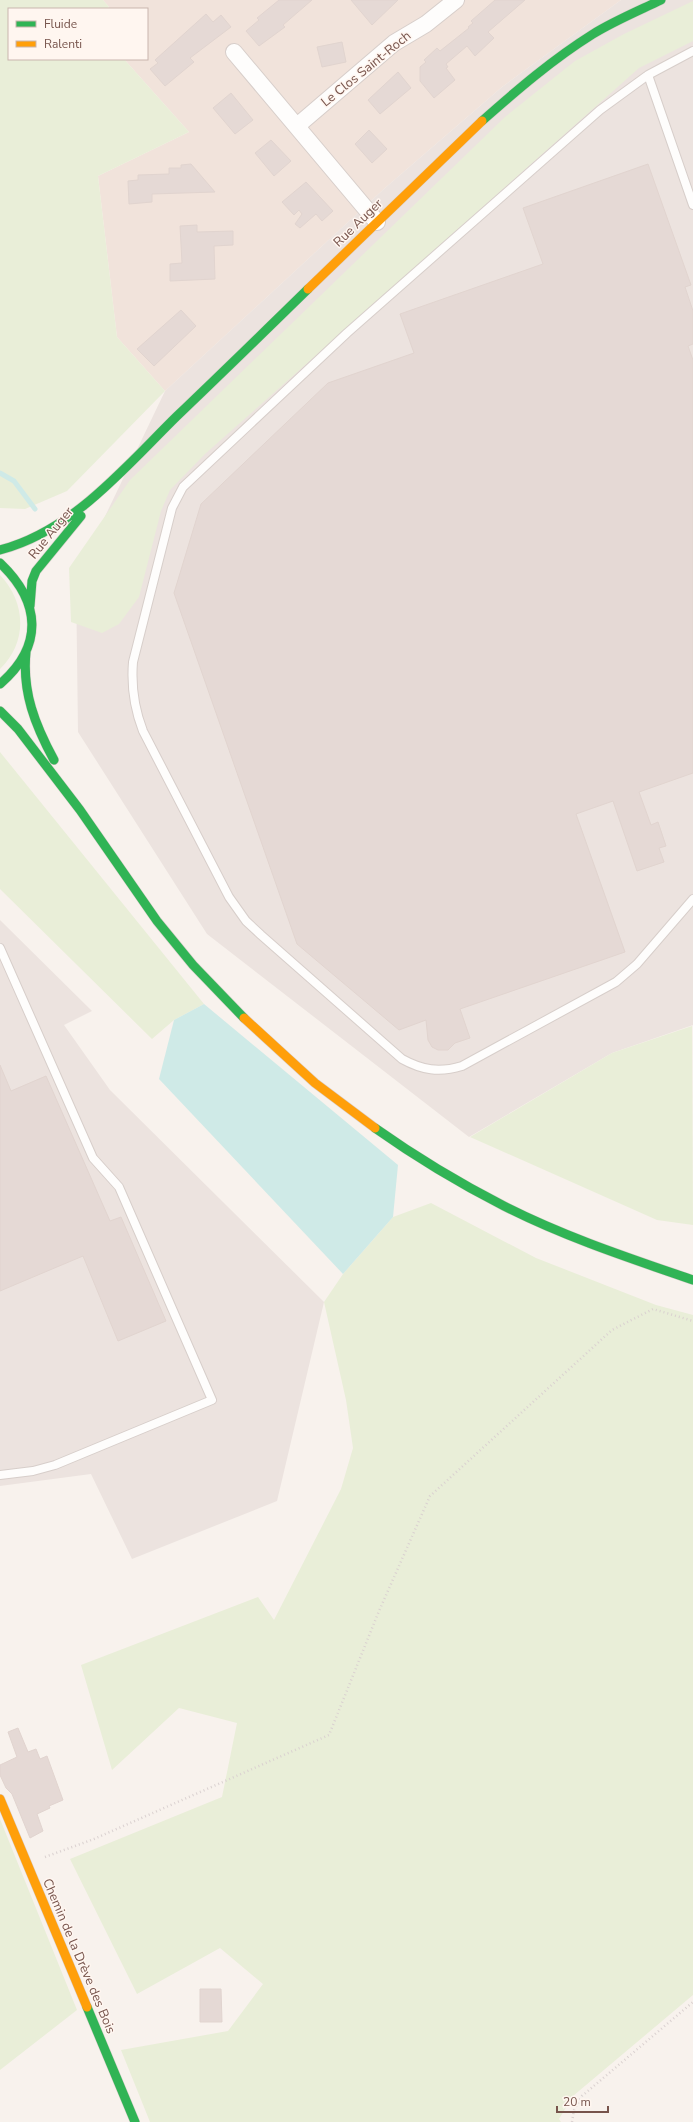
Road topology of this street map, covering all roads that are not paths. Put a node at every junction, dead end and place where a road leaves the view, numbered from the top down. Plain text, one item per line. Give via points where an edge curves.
1 (456, 0) edge
2 (661, 0) edge
3 (693, 51) edge
4 (234, 52) dead end
5 (648, 75) junction
6 (297, 126) junction
7 (693, 205) edge
8 (377, 222) junction
9 (109, 483) junction
10 (0, 550) edge
11 (0, 563) edge
12 (30, 606) junction
13 (26, 652) junction
14 (0, 684) edge
15 (0, 711) edge
16 (91, 826) junction
17 (693, 899) edge
18 (0, 948) edge
19 (654, 1266) junction
20 (693, 1274) edge
21 (693, 1280) edge
22 (0, 1475) edge
23 (0, 1800) edge
24 (135, 2122) edge

1 - 6 street, Le Clos Saint-Roch via 426,24 394,43
2 - 8 street, Rue Auger via 630,10 526,83 460,140
3 - 5 lane
4 - 6 street
5 - 7 lane
5 - 17 lane via 600,110 353,328 183,487 172,508 133,662 133,697 136,712 151,747 238,910 261,935 402,1058 415,1066 437,1070 462,1066 616,982 637,964
6 - 8 street
8 - 9 street, Rue Auger
9 - 10 street, Rue Auger via 50,529 18,545
9 - 12 street, Rue Auger via 42,562 32,581
11 - 12 street via 19,581
12 - 13 street via 32,625
13 - 14 street via 17,668
13 - 16 street via 23,677 30,708 50,754
15 - 16 street via 13,722
16 - 19 street via 158,922 205,978 265,1039 335,1098 377,1129 438,1168 505,1206 590,1243
18 - 22 lane via 93,1158 119,1187 212,1400 55,1465
19 - 20 street
19 - 21 street
23 - 24 street, Chemin de la Drève des Bois

